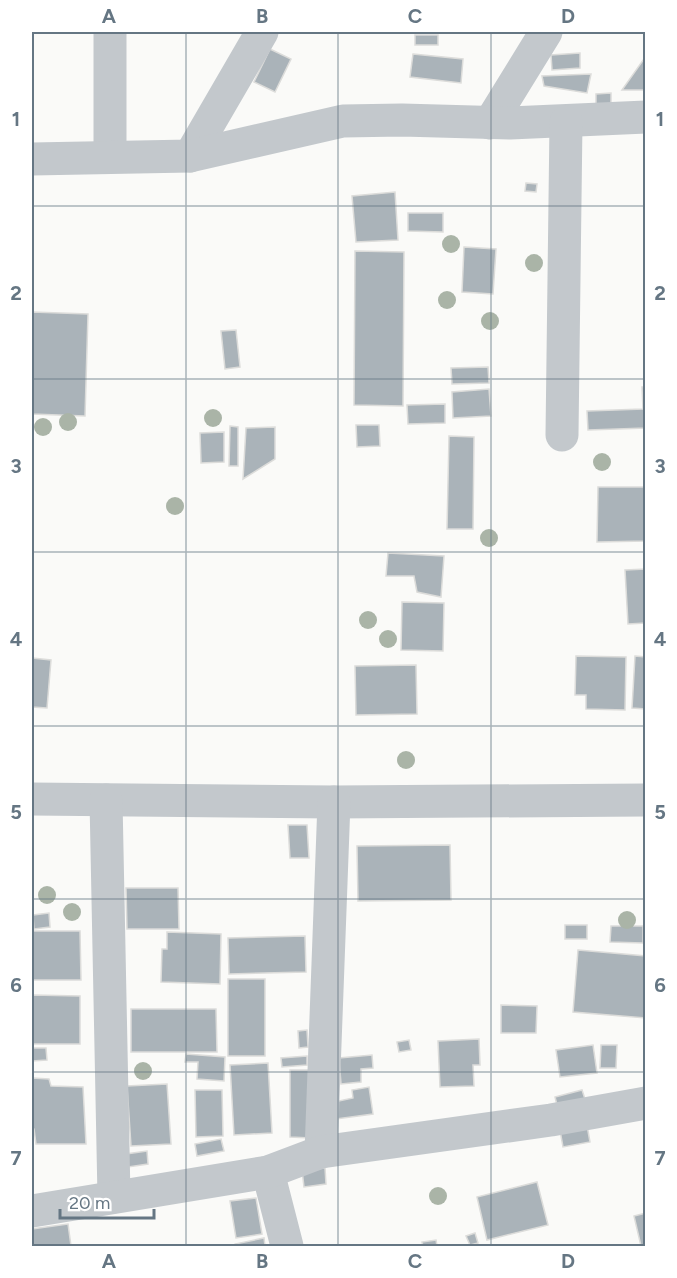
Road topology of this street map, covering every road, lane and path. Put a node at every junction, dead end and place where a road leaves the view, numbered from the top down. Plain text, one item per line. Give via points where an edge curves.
1 (110, 32) edge
2 (262, 32) edge
3 (546, 32) edge
4 (645, 117) edge
5 (566, 122) junction
6 (490, 123) junction
7 (190, 156) junction
8 (110, 157) junction
9 (32, 159) edge
10 (562, 435) dead end
11 (32, 799) edge
12 (106, 800) junction
13 (645, 800) edge
14 (334, 802) junction
15 (645, 1103) edge
16 (321, 1152) junction
17 (268, 1172) junction
18 (114, 1197) junction
19 (32, 1211) edge
20 (287, 1246) edge

1 - 8 street
2 - 7 street
3 - 6 street
4 - 5 street
5 - 6 street
5 - 10 street
6 - 7 street via 344,121
7 - 8 street
8 - 9 street
11 - 12 street
12 - 14 street
12 - 18 street
13 - 14 street
14 - 16 street
15 - 16 street
16 - 17 street
17 - 18 street
17 - 20 street
18 - 19 street

